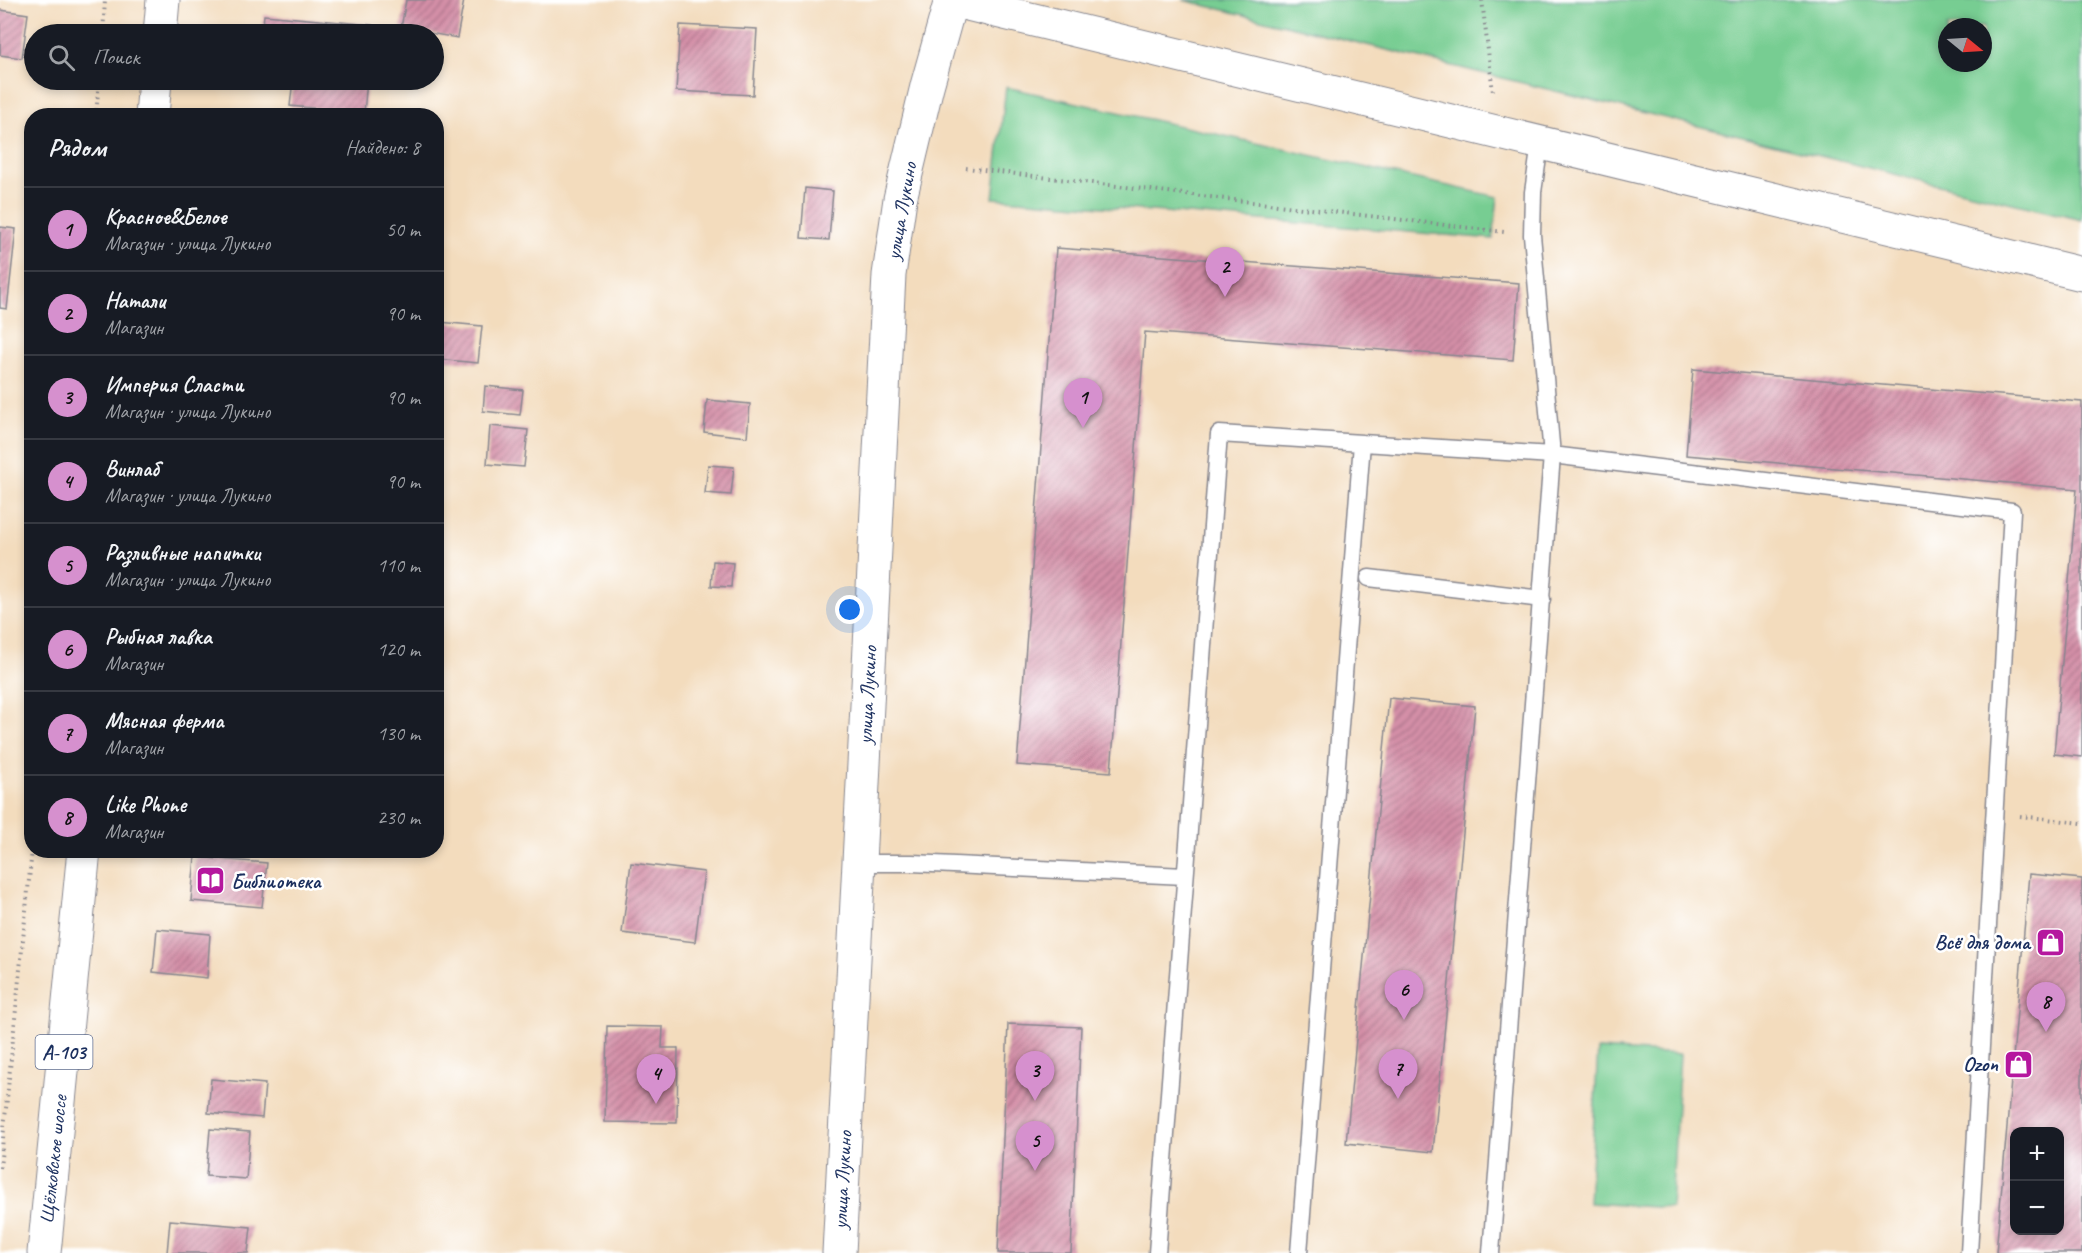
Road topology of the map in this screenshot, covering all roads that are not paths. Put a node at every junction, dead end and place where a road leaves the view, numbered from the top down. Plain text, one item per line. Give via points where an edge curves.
1 (163, 0) edge
2 (951, 0) edge
3 (160, 24) edge
4 (154, 90) edge
5 (153, 108) edge
6 (1540, 144) junction
7 (2082, 274) edge
8 (1362, 443) junction
9 (1552, 455) junction
10 (1369, 578) dead end
11 (1542, 599) junction
12 (83, 858) edge
13 (859, 863) junction
14 (1185, 876) junction
15 (44, 1253) edge
16 (838, 1253) edge
17 (1156, 1253) edge
18 (1299, 1253) edge
19 (1491, 1253) edge
20 (1969, 1253) edge

1 - 3 street
2 - 6 street
2 - 13 street, улица Лукино via 900,199 889,275
4 - 5 street
6 - 7 street
6 - 9 lane via 1532,235
8 - 9 lane
8 - 14 lane via 1219,434
8 - 18 lane
9 - 11 lane
9 - 20 lane via 2012,511
10 - 11 lane
11 - 19 lane
12 - 15 street, Щёлковское шоссе / А-103
13 - 14 lane
13 - 16 street, улица Лукино
14 - 17 lane

